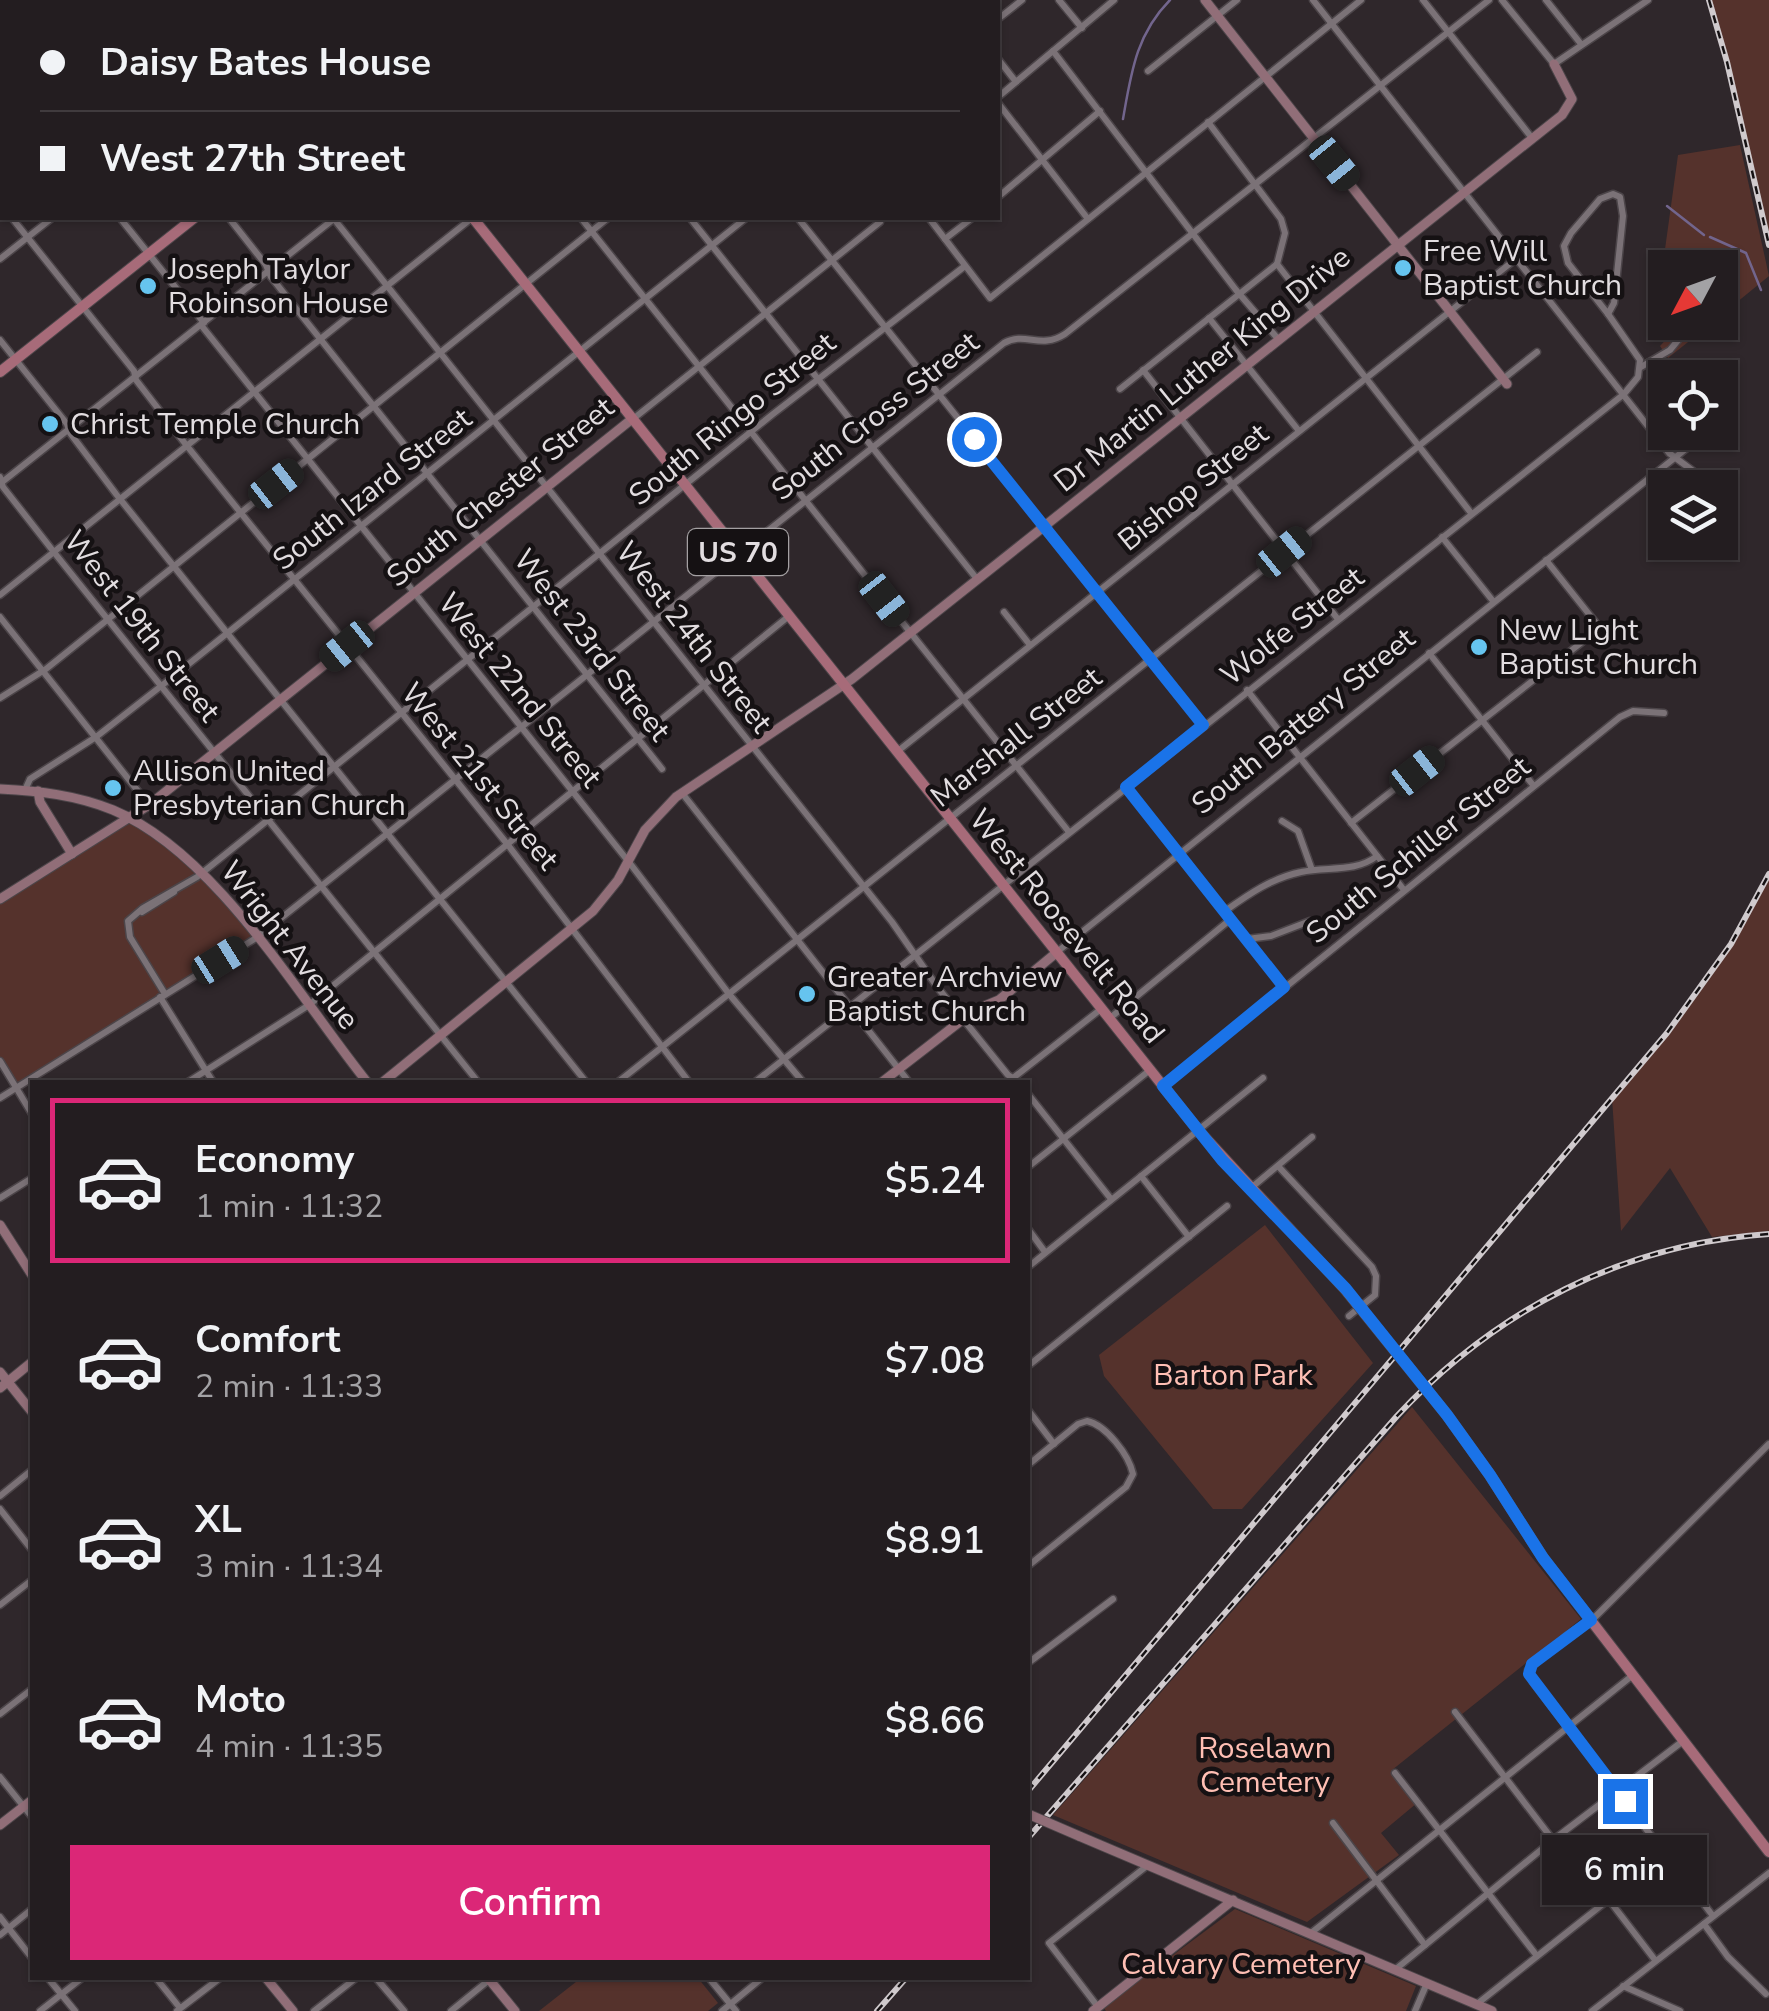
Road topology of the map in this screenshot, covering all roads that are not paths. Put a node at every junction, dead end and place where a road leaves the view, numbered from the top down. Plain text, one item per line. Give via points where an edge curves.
1 (1022, 0) edge
2 (1059, 0) edge
3 (1204, 0) edge
4 (1237, 0) edge
5 (1313, 0) edge
6 (1361, 0) edge
7 (1422, 0) edge
8 (1489, 0) edge
9 (1502, 0) edge
10 (1546, 0) edge
11 (1648, 0) edge
12 (1109, 2) edge
13 (1217, 16) junction
14 (1000, 17) edge
15 (1332, 24) junction
16 (1082, 28) junction
17 (1448, 32) junction
18 (1581, 44) junction
19 (1053, 51) junction
20 (1000, 62) edge
21 (1554, 64) junction
22 (1148, 71) dead end
23 (1266, 78) junction
24 (1016, 82) junction
25 (1382, 86) junction
26 (1000, 98) edge
27 (1000, 103) edge
28 (1100, 110) junction
29 (1208, 122) junction
30 (1532, 138) junction
31 (1316, 140) junction
32 (1041, 158) junction
33 (1148, 170) junction
34 (1255, 186) junction
35 (1466, 191) junction
36 (1000, 195) edge
37 (1088, 218) junction
38 (14, 220) edge
39 (49, 220) edge
40 (122, 220) edge
41 (191, 220) edge
42 (230, 220) edge
43 (332, 220) edge
44 (337, 220) edge
45 (470, 220) edge
46 (475, 220) edge
47 (582, 220) edge
48 (605, 220) edge
49 (692, 220) edge
50 (743, 220) edge
51 (800, 220) edge
52 (931, 220) edge
53 (969, 220) edge
54 (880, 222) dead end
55 (591, 231) junction
56 (1195, 234) junction
57 (28, 237) junction
58 (945, 239) junction
59 (711, 244) junction
60 (1399, 244) junction
61 (149, 253) junction
62 (1517, 258) junction
63 (0, 259) edge
64 (833, 261) junction
65 (1277, 264) junction
66 (965, 266) junction
67 (268, 271) junction
68 (526, 283) junction
69 (388, 286) junction
70 (1240, 293) junction
71 (644, 298) junction
72 (83, 306) junction
73 (1451, 311) junction
74 (1314, 312) junction
75 (766, 314) junction
76 (1608, 314) junction
77 (1209, 318) junction
78 (202, 324) junction
79 (885, 326) junction
80 (320, 339) junction
81 (0, 340) edge
82 (1279, 340) junction
83 (1678, 340) edge
84 (578, 350) junction
85 (1536, 352) dead end
86 (440, 353) junction
87 (16, 360) junction
88 (699, 366) junction
89 (1247, 366) junction
90 (1641, 367) junction
91 (1143, 370) junction
92 (0, 372) edge
93 (136, 378) junction
94 (818, 379) junction
95 (1365, 379) junction
96 (1505, 382) junction
97 (1120, 389) dead end
98 (254, 393) junction
99 (938, 394) junction
100 (1624, 394) junction
101 (373, 406) junction
102 (1180, 418) junction
103 (632, 420) junction
104 (494, 421) junction
105 (69, 430) junction
106 (1299, 431) junction
107 (751, 432) junction
108 (187, 446) junction
109 (871, 446) junction
110 (1418, 446) junction
111 (1686, 450) edge
112 (1676, 458) junction
113 (307, 459) junction
114 (1693, 470) edge
115 (427, 474) junction
116 (1, 481) edge
117 (1232, 485) junction
118 (686, 486) junction
119 (547, 487) junction
120 (120, 499) junction
121 (805, 500) junction
122 (240, 512) junction
123 (1471, 514) junction
124 (1044, 526) junction
125 (360, 527) junction
126 (1442, 537) junction
127 (480, 541) junction
128 (54, 552) junction
129 (739, 552) junction
130 (1284, 552) junction
131 (600, 554) junction
132 (1546, 560) junction
133 (174, 566) junction
134 (293, 579) junction
135 (977, 579) junction
136 (1096, 592) junction
137 (414, 594) junction
138 (0, 595) edge
139 (1493, 601) junction
140 (532, 606) junction
141 (1004, 612) dead end
142 (789, 616) junction
143 (0, 617) edge
144 (1337, 618) junction
145 (108, 620) junction
146 (653, 620) junction
147 (228, 632) junction
148 (910, 633) junction
149 (1030, 645) junction
150 (347, 646) junction
151 (1429, 653) junction
152 (466, 659) junction
153 (1150, 659) junction
154 (43, 671) junction
155 (586, 675) junction
156 (844, 685) junction
157 (160, 686) junction
158 (704, 686) junction
159 (1247, 690) junction
160 (0, 698) edge
161 (280, 700) junction
162 (964, 700) junction
163 (400, 712) junction
164 (1664, 713) dead end
165 (1482, 720) junction
166 (1203, 725) junction
167 (519, 727) junction
168 (96, 737) junction
169 (638, 739) junction
170 (752, 746) junction
171 (896, 752) junction
172 (213, 753) junction
173 (1300, 758) junction
174 (333, 765) junction
175 (1016, 766) junction
176 (662, 769) dead end
177 (455, 780) junction
178 (1533, 786) junction
179 (1126, 787) junction
180 (0, 788) edge
181 (24, 790) junction
182 (38, 791) junction
183 (572, 792) junction
184 (682, 792) junction
185 (149, 804) junction
186 (129, 818) junction
187 (267, 818) junction
188 (949, 818) junction
189 (1282, 821) dead end
190 (1350, 823) junction
191 (1070, 832) junction
192 (388, 833) junction
193 (508, 845) junction
194 (1179, 853) junction
195 (72, 854) junction
196 (1377, 856) junction
197 (627, 861) junction
198 (1312, 870) junction
199 (202, 872) junction
200 (322, 886) junction
201 (1003, 886) junction
202 (864, 887) junction
203 (1404, 890) junction
204 (0, 899) edge
205 (441, 899) junction
206 (1226, 911) junction
207 (1231, 919) junction
208 (1310, 922) dead end
209 (572, 929) junction
210 (256, 938) junction
211 (1248, 939) junction
212 (796, 941) junction
213 (374, 952) junction
214 (1056, 953) junction
215 (915, 956) junction
216 (507, 982) junction
217 (1284, 987) junction
218 (729, 994) junction
219 (163, 996) junction
220 (308, 1005) junction
221 (848, 1007) junction
222 (1105, 1014) junction
223 (962, 1019) junction
224 (440, 1035) junction
225 (662, 1048) junction
226 (782, 1060) junction
227 (0, 1061) edge
228 (898, 1069) junction
229 (1150, 1070) junction
230 (206, 1071) junction
231 (1263, 1078) dead end
232 (191, 1080) edge
233 (212, 1080) edge
234 (365, 1080) edge
235 (384, 1080) edge
236 (476, 1080) edge
237 (584, 1080) edge
238 (621, 1080) edge
239 (687, 1080) edge
240 (758, 1080) edge
241 (801, 1080) edge
242 (884, 1080) edge
243 (907, 1080) edge
244 (1012, 1080) edge
245 (1014, 1080) edge
246 (1163, 1086) junction
247 (17, 1087) junction
248 (1030, 1097) edge
249 (0, 1098) edge
250 (30, 1110) edge
251 (1198, 1130) junction
252 (1312, 1137) dead end
253 (1064, 1140) junction
254 (1030, 1166) edge
255 (1278, 1166) junction
256 (1141, 1176) junction
257 (30, 1179) edge
258 (1250, 1188) junction
259 (0, 1198) edge
260 (1111, 1199) junction
261 (1228, 1206) dead end
262 (0, 1225) edge
263 (1030, 1232) edge
264 (1189, 1237) junction
265 (1046, 1252) junction
266 (1030, 1264) edge
267 (30, 1272) edge
268 (1349, 1316) dead end
269 (30, 1364) edge
270 (1030, 1364) edge
271 (0, 1372) edge
272 (4, 1385) edge
273 (30, 1410) edge
274 (1030, 1413) edge
275 (1054, 1444) junction
276 (1769, 1444) edge
277 (1030, 1463) edge
278 (30, 1472) edge
279 (0, 1496) edge
280 (0, 1509) edge
281 (30, 1547) edge
282 (1030, 1564) edge
283 (30, 1582) edge
284 (1113, 1598) dead end
285 (0, 1605) edge
286 (1591, 1620) junction
287 (1030, 1661) edge
288 (1634, 1676) junction
289 (30, 1690) edge
290 (1455, 1712) dead end
291 (0, 1714) edge
292 (1569, 1726) junction
293 (1684, 1741) junction
294 (1396, 1773) dead end
295 (0, 1776) edge
296 (1504, 1778) junction
297 (1618, 1791) junction
298 (28, 1803) edge
299 (1030, 1815) edge
300 (1333, 1822) dead end
301 (0, 1825) edge
302 (1440, 1829) junction
303 (1556, 1838) junction
304 (1769, 1852) edge
305 (1666, 1854) junction
306 (1148, 1865) junction
307 (1769, 1873) edge
308 (1376, 1880) junction
309 (1488, 1893) junction
310 (1608, 1899) junction
311 (1233, 1900) junction
312 (30, 1910) edge
313 (1713, 1916) junction
314 (0, 1917) edge
315 (1704, 1924) junction
316 (8, 1928) junction
317 (1311, 1933) junction
318 (0, 1935) edge
319 (1425, 1945) junction
320 (30, 1956) edge
321 (1537, 1956) junction
322 (1655, 1960) junction
323 (1396, 1969) junction
324 (50, 1980) edge
325 (79, 1980) edge
326 (158, 1980) edge
327 (218, 1980) edge
328 (268, 1980) edge
329 (353, 1980) edge
330 (378, 1980) edge
331 (488, 1980) edge
332 (490, 1980) edge
333 (711, 1980) edge
334 (760, 1980) edge
335 (1427, 1983) junction
336 (1624, 1986) junction
337 (61, 1994) junction
338 (1766, 1994) edge
339 (1477, 2004) junction
340 (733, 2008) edge
341 (180, 2010) edge
342 (1097, 2010) edge
343 (40, 2011) edge
344 (74, 2011) edge
345 (293, 2011) edge
346 (314, 2011) edge
347 (404, 2011) edge
348 (452, 2011) edge
349 (515, 2011) edge
350 (722, 2011) edge
351 (1415, 2011) edge
352 (1492, 2011) edge
353 (1592, 2011) edge
354 (1680, 2011) edge

1 - 14 street
2 - 16 street
3 - 13 main road
4 - 13 street
5 - 15 street
6 - 15 street
7 - 17 street
8 - 17 street, South Cross Street
9 - 21 street
10 - 18 street
11 - 18 street
12 - 16 street
13 - 22 street
13 - 23 main road
15 - 23 street
15 - 25 street
16 - 19 street
17 - 25 street, South Cross Street
17 - 30 street
18 - 21 street
19 - 24 street
19 - 28 street
20 - 24 street
21 - 30 main road, Dr Martin Luther King Drive via 1572,102
23 - 29 street
23 - 31 main road
24 - 26 street
25 - 31 street, South Cross Street
25 - 35 street
27 - 32 street
28 - 32 street
28 - 33 street
29 - 33 street
29 - 34 street
30 - 35 main road, Dr Martin Luther King Drive
31 - 34 street, South Cross Street
31 - 60 main road
32 - 36 street
32 - 37 street
33 - 37 street
33 - 56 street
34 - 56 street, South Cross Street
34 - 65 street via 1284,226
35 - 60 main road, Dr Martin Luther King Drive
35 - 62 street
37 - 66 street via 990,298
38 - 57 street, West 21st Street
39 - 57 street
40 - 61 street, West 22nd Street
41 - 61 main road
42 - 67 street, West 23rd Street
43 - 67 street
44 - 69 street, West 24th Street
45 - 69 street
46 - 68 main road, West Roosevelt Road / US 70
47 - 55 street
48 - 55 street
49 - 59 street
50 - 59 street, South Izard Street
51 - 64 street
52 - 58 street
53 - 58 street
54 - 64 street, South Chester Street
55 - 68 street
55 - 71 street
56 - 70 street
56 - 99 street, South Cross Street via 1058,339 1008,340
57 - 63 street
57 - 72 street, West 21st Street
58 - 66 street
59 - 71 street, South Izard Street
59 - 75 street
60 - 73 main road
60 - 74 main road, Dr Martin Luther King Drive
61 - 72 main road
61 - 78 street, West 22nd Street
62 - 73 street, Bishop Street
62 - 100 street
64 - 75 street, South Chester Street
64 - 79 street
65 - 70 street
65 - 74 street
66 - 79 street, South Ringo Street
67 - 78 street
67 - 80 street, West 23rd Street
68 - 84 main road, West Roosevelt Road / US 70
68 - 86 street
69 - 80 street
69 - 86 street, West 24th Street
70 - 77 street
70 - 82 street
71 - 84 street, South Izard Street
71 - 88 street
72 - 87 main road
72 - 93 street, West 21st Street
73 - 95 street, Bishop Street
73 - 96 main road
74 - 82 main road, Dr Martin Luther King Drive
74 - 95 street
75 - 88 street, South Chester Street
75 - 94 street
76 - 76 street via 1564,250 1590,210 1612,194 1620,198 1623,216
76 - 90 street
77 - 89 street
77 - 91 street
78 - 93 street
78 - 98 street, West 22nd Street
79 - 94 street, South Ringo Street
79 - 99 street
80 - 98 street
80 - 101 street, West 23rd Street
81 - 87 street
82 - 89 main road, Dr Martin Luther King Drive
83 - 90 street
84 - 103 main road, West Roosevelt Road / US 70
84 - 104 street, South Izard Street
85 - 96 street, Marshall Street
86 - 101 street
86 - 104 street, West 24th Street
87 - 92 main road
87 - 105 street
88 - 103 street, South Chester Street
88 - 107 street
89 - 102 main road, Dr Martin Luther King Drive
89 - 106 street
90 - 100 street, Wolfe Street
91 - 97 street
91 - 102 street
93 - 105 street
93 - 108 street, West 21st Street
94 - 107 street, South Ringo Street
94 - 109 street
95 - 106 street, Bishop Street
95 - 110 street
96 - 110 street, Marshall Street
98 - 108 street
98 - 113 street, West 22nd Street
99 - 109 street, South Cross Street
99 - 124 street
100 - 112 street
100 - 123 street, Wolfe Street
101 - 113 street
101 - 115 street, West 23rd Street
102 - 117 street
102 - 124 main road, Dr Martin Luther King Drive
103 - 118 main road, West Roosevelt Road / US 70
103 - 119 main road, South Chester Street
104 - 115 street, South Izard Street
104 - 119 street, West 24th Street
105 - 116 street
105 - 120 street
106 - 117 street, Bishop Street
107 - 118 street, South Ringo Street
107 - 121 street
108 - 120 street
108 - 122 street, West 21st Street
109 - 121 street, South Cross Street
109 - 135 street
110 - 123 street
110 - 130 street, Marshall Street
111 - 112 street, South Battery Street
112 - 114 street
112 - 132 street, South Battery Street
113 - 122 street
113 - 125 street, West 22nd Street
115 - 125 street, South Izard Street
115 - 127 street, West 23rd Street
116 - 128 street, West 19th Street
117 - 130 street
117 - 136 street, Bishop Street
118 - 129 main road, West Roosevelt Road / US 70
118 - 131 street, South Ringo Street
119 - 127 main road, South Chester Street
119 - 131 street, West 24th Street
120 - 128 street
120 - 133 street
121 - 129 street, South Cross Street
121 - 148 street
122 - 133 street
122 - 134 street, West 21st Street
123 - 126 street, Wolfe Street
124 - 135 main road, Dr Martin Luther King Drive
124 - 136 street
125 - 134 street, South Izard Street
125 - 137 street, West 22nd Street
126 - 139 street
126 - 144 street, Wolfe Street
127 - 137 main road, South Chester Street
127 - 140 street, West 23rd Street
128 - 138 street
128 - 145 street, West 19th Street
129 - 142 main road, West Roosevelt Road / US 70
129 - 146 street, South Cross Street
130 - 144 street
130 - 153 street, Marshall Street
131 - 140 street, South Ringo Street
131 - 146 street, West 24th Street
132 - 139 street, South Battery Street
132 - 165 street via 1600,628
133 - 145 street
133 - 147 street
134 - 147 street, South Izard Street
134 - 150 street, West 21st Street
135 - 148 main road, Dr Martin Luther King Drive
136 - 149 street, Bishop Street
136 - 153 street
137 - 150 main road, South Chester Street
137 - 152 street, West 22nd Street
139 - 151 street, South Battery Street
140 - 152 street, South Ringo Street
140 - 155 street, West 23rd Street
141 - 149 street
142 - 156 main road, West Roosevelt Road / US 70
142 - 158 street
143 - 154 street
144 - 159 street, Wolfe Street
145 - 154 street
145 - 157 street, West 19th Street
146 - 155 street, South Cross Street
146 - 158 street, West 24th Street
147 - 157 street, South Izard Street
147 - 161 street
148 - 156 main road, Dr Martin Luther King Drive
148 - 162 street
149 - 162 street, Bishop Street
150 - 161 main road, South Chester Street
150 - 163 street, West 21st Street
151 - 165 street
151 - 173 street, South Battery Street
152 - 163 street, South Ringo Street
152 - 167 street, West 22nd Street
153 - 166 street
153 - 175 street, Marshall Street
154 - 160 street
154 - 168 street
155 - 167 street, South Cross Street
155 - 169 street, West 23rd Street
156 - 170 main road, Dr Martin Luther King Drive
156 - 171 main road, West Roosevelt Road / US 70
157 - 168 street, South Izard Street
157 - 172 street, West 19th Street
158 - 169 street
158 - 170 street, West 24th Street
159 - 166 street, Wolfe Street
159 - 173 street
161 - 172 main road, South Chester Street
161 - 174 street
162 - 171 street, Bishop Street
162 - 175 street
163 - 174 street, South Ringo Street
163 - 177 street, West 21st Street
164 - 178 street, South Schiller Street via 1628,712
165 - 178 street
165 - 190 street
166 - 179 street, Wolfe Street
167 - 177 street, South Cross Street
167 - 183 street, West 22nd Street
168 - 181 street, South Izard Street via 30,779
168 - 185 street
169 - 176 street, West 23rd Street
169 - 183 street
170 - 184 main road, Dr Martin Luther King Drive
170 - 202 street, West 24th Street
171 - 188 main road, West Roosevelt Road / US 70
172 - 185 main road, South Chester Street
172 - 187 street, West 19th Street
173 - 190 street
173 - 194 street, South Battery Street
174 - 187 street, South Ringo Street
174 - 192 street
175 - 188 street, Marshall Street
175 - 191 street
177 - 192 street, South Cross Street
177 - 193 street, West 21st Street
178 - 203 street, South Schiller Street
179 - 191 street, Wolfe Street
179 - 194 street
180 - 181 main road, Wright Avenue
181 - 182 main road, Wright Avenue
182 - 186 main road, Wright Avenue
182 - 195 main road
183 - 193 street
183 - 197 street, West 22nd Street
184 - 197 main road, Dr Martin Luther King Drive via 651,822
184 - 212 street
185 - 186 main road, South Chester Street
186 - 195 main road, South Chester Street
186 - 199 main road, Wright Avenue
187 - 199 street, South Ringo Street
187 - 200 street, West 19th Street
188 - 201 main road, West Roosevelt Road / US 70
188 - 202 street, Marshall Street
189 - 198 street via 1298,831
190 - 196 street
191 - 201 street, Wolfe Street
192 - 200 street, South Cross Street
192 - 205 street
193 - 205 street
193 - 209 street, West 21st Street
194 - 206 street
194 - 214 street, South Battery Street
195 - 204 main road, South Chester Street
196 - 198 street via 1357,866
196 - 203 street
197 - 209 main road, Dr Martin Luther King Drive via 599,904
197 - 218 street, West 22nd Street
198 - 206 street via 1268,884
199 - 210 main road, Wright Avenue
199 - 219 street, South Ringo Street via 128,921 126,930
200 - 210 street, South Cross Street
200 - 213 street, West 19th Street
201 - 214 main road, West Roosevelt Road / US 70
201 - 215 street, Wolfe Street
202 - 212 street, Marshall Street
202 - 215 street, West 24th Street
203 - 217 street, South Schiller Street
205 - 213 street
205 - 216 street
206 - 207 street
207 - 211 street
207 - 222 street
208 - 211 street
209 - 216 main road, Dr Martin Luther King Drive
209 - 225 street, West 21st Street
210 - 219 street, South Cross Street
210 - 220 main road, Wright Avenue
211 - 217 street
212 - 218 street, Marshall Street
212 - 221 street
213 - 220 street
213 - 224 street, West 19th Street
214 - 222 main road, West Roosevelt Road / US 70
214 - 223 main road, South Battery Street via 999,1000
215 - 221 street, Wolfe Street
215 - 223 street, West 24th Street
216 - 224 main road, Dr Martin Luther King Drive
216 - 237 street
217 - 246 street, South Schiller Street
218 - 225 street, Marshall Street
218 - 226 street, West 22nd Street
219 - 230 street
219 - 247 street, South Cross Street
220 - 230 street
220 - 234 main road, Wright Avenue
221 - 226 street, Wolfe Street
221 - 228 street
222 - 229 main road, West Roosevelt Road / US 70
222 - 245 street
223 - 228 main road, South Battery Street
223 - 244 street, West 24th Street
224 - 235 main road, Dr Martin Luther King Drive
224 - 236 street, West 19th Street
225 - 238 street, Marshall Street
225 - 239 street, West 21st Street
226 - 240 street, Wolfe Street
226 - 241 street, West 22nd Street
227 - 247 street
228 - 242 main road, South Battery Street
228 - 243 street
229 - 246 main road, West Roosevelt Road / US 70
229 - 253 street
230 - 232 street
230 - 233 street
231 - 251 street
246 - 251 main road, West Roosevelt Road / US 70
247 - 249 street, South Cross Street
247 - 250 street
248 - 253 street
251 - 256 street
251 - 258 main road, West Roosevelt Road / US 70
252 - 255 street
253 - 254 street
253 - 260 street
255 - 258 street
255 - 268 street via 1372,1266 1375,1294
256 - 260 street
256 - 264 street
257 - 259 street
258 - 286 main road, West Roosevelt Road / US 70, bridge via 1346,1289 1447,1415
260 - 265 street
261 - 264 street
262 - 267 main road
263 - 265 street
264 - 270 street
265 - 266 street
269 - 272 main road
271 - 272 main road
272 - 273 main road
274 - 275 street
275 - 277 street
275 - 282 street via 1091,1422 1130,1464 1132,1479
276 - 286 street
278 - 279 street
280 - 281 street
283 - 285 street
284 - 287 street
286 - 288 main road, West Roosevelt Road / US 70
286 - 292 street via 1528,1670
288 - 292 street
288 - 293 main road, West Roosevelt Road / US 70
289 - 291 street
290 - 296 street
292 - 296 street
292 - 297 street
293 - 297 street
293 - 304 main road, West Roosevelt Road / US 70
294 - 302 street
295 - 298 street
296 - 302 street
296 - 303 street
297 - 303 street
297 - 305 street
298 - 301 main road
299 - 306 main road, bridge
300 - 308 street
302 - 308 street
302 - 309 street
303 - 309 street
303 - 310 street
305 - 310 street
305 - 313 street
306 - 311 main road
306 - 342 street via 1050,1943
307 - 313 street
308 - 317 street
308 - 319 street
309 - 319 street
309 - 321 street
310 - 321 street
310 - 322 street
311 - 317 main road
311 - 342 main road
312 - 316 street
313 - 315 street
314 - 316 street
315 - 322 street
315 - 338 street
316 - 318 street
316 - 320 street
317 - 323 main road
319 - 323 street
321 - 339 street
322 - 336 street
323 - 335 main road
324 - 337 street
325 - 337 street
326 - 341 street
327 - 341 street
328 - 345 main road
329 - 346 street
330 - 347 street
331 - 348 street
332 - 349 main road
333 - 340 street
334 - 340 street
335 - 339 main road
335 - 351 street
336 - 353 street
336 - 354 street
337 - 343 street
337 - 344 street
339 - 352 main road
340 - 350 street

